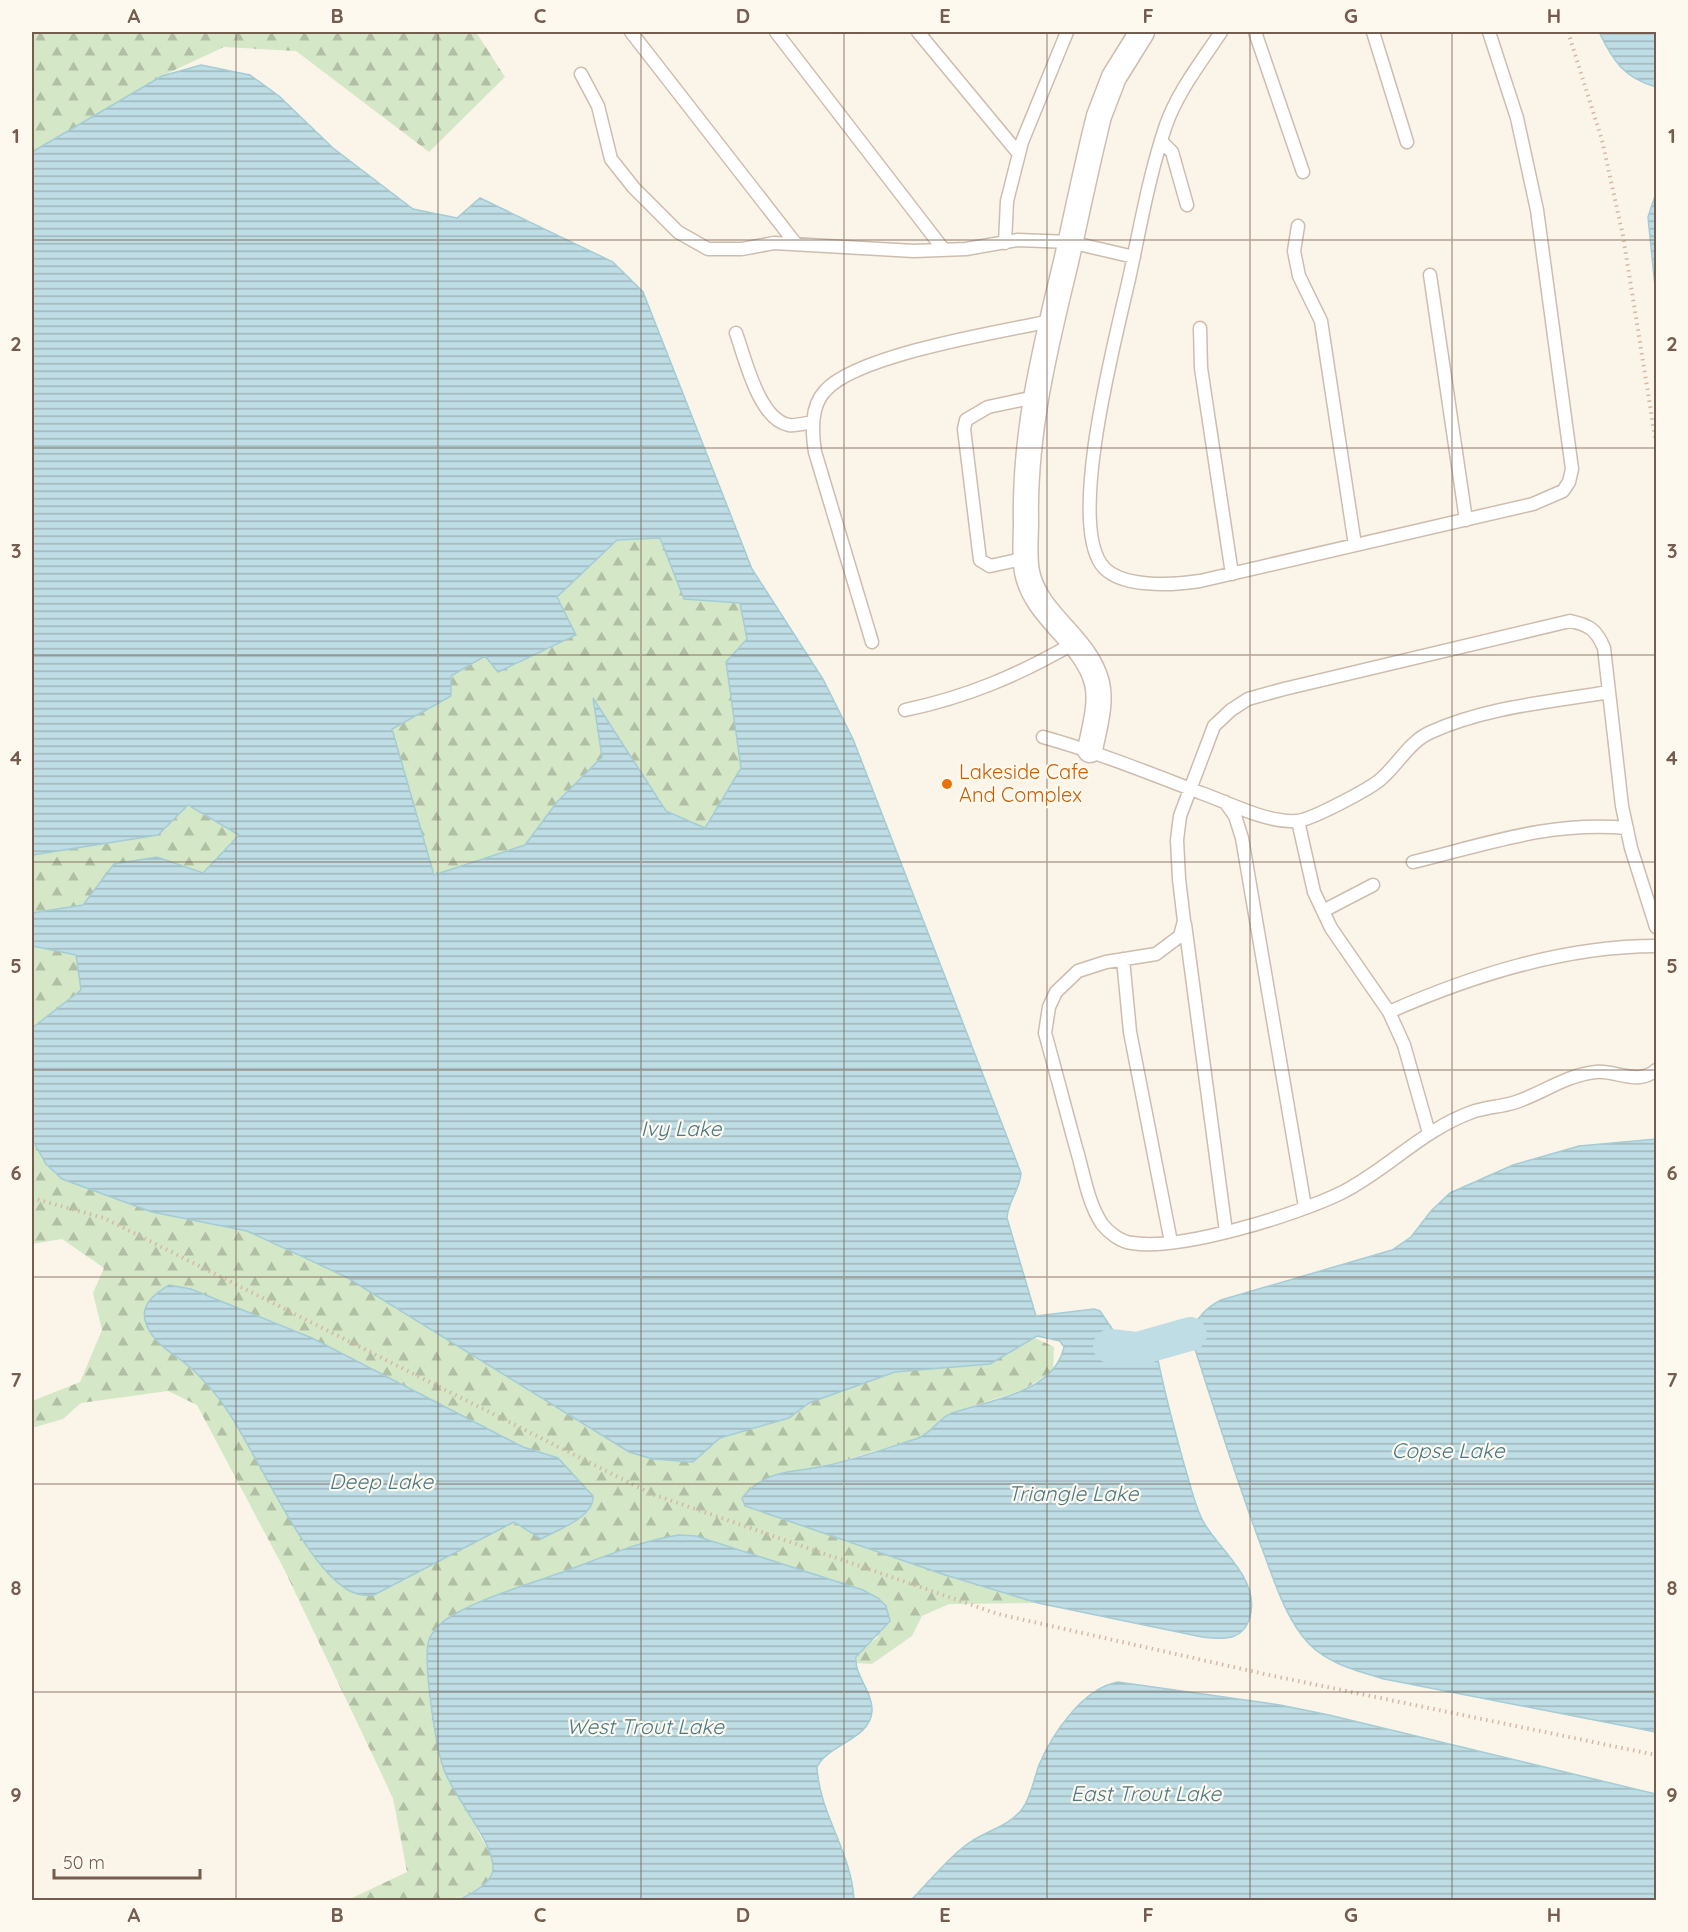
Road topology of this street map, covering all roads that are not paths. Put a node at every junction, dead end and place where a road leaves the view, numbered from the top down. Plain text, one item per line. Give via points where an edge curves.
1 (631, 32) edge
2 (776, 32) edge
3 (918, 32) edge
4 (1067, 32) edge
5 (1142, 32) edge
6 (1221, 32) edge
7 (1255, 32) edge
8 (1373, 32) edge
9 (1489, 32) edge
10 (581, 74) dead end
11 (1407, 141) dead end
12 (1162, 142) junction
13 (1019, 154) junction
14 (1303, 172) dead end
15 (1187, 206) dead end
16 (1298, 226) dead end
17 (1070, 242) junction
18 (1005, 243) junction
19 (796, 244) junction
20 (944, 250) junction
21 (1134, 257) junction
22 (1430, 275) dead end
23 (1052, 321) junction
24 (1200, 328) dead end
25 (736, 333) dead end
26 (1035, 397) junction
27 (813, 422) junction
28 (1466, 520) junction
29 (1355, 545) junction
30 (1027, 562) junction
31 (990, 573) dead end
32 (1232, 574) junction
33 (872, 642) dead end
34 (1074, 643) junction
35 (1609, 692) junction
36 (904, 710) dead end
37 (1043, 737) dead end
38 (1090, 750) junction
39 (1191, 789) junction
40 (1224, 801) junction
41 (1298, 821) junction
42 (1627, 828) junction
43 (1413, 862) dead end
44 (1373, 885) dead end
45 (1323, 911) junction
46 (1184, 921) junction
47 (1656, 927) edge
48 (1656, 946) edge
49 (1124, 959) junction
50 (1389, 1012) junction
51 (1656, 1070) edge
52 (1429, 1133) junction
53 (1305, 1207) junction
54 (1226, 1232) junction
55 (1171, 1242) junction

1 - 19 lane
2 - 20 lane
3 - 13 lane
4 - 13 lane
5 - 17 street via 1114,77 1099,116
6 - 12 lane via 1186,86
7 - 14 lane
8 - 11 lane
9 - 28 lane via 1517,118 1537,210 1572,469 1563,491 1548,499
10 - 19 lane via 598,106 611,159 678,232 708,249
12 - 15 lane via 1172,152
12 - 21 lane
13 - 18 lane via 1007,201
16 - 29 lane via 1294,252 1299,276 1322,321
17 - 18 lane
17 - 21 lane
17 - 23 street
18 - 20 lane
19 - 20 lane
21 - 32 lane via 1098,413 1090,499 1093,548 1102,565 1115,575 1139,582 1172,586
22 - 28 lane
23 - 26 street
23 - 27 lane via 927,348 844,375 824,391
24 - 32 lane via 1201,368
25 - 27 lane via 760,400 772,415 789,425
26 - 30 street via 1025,494
26 - 30 lane via 988,407 966,420 964,429 980,560 990,566
27 - 33 lane via 815,452
28 - 29 lane
29 - 32 lane
30 - 31 lane
30 - 34 street via 1033,590
34 - 36 lane via 997,684
34 - 38 street via 1096,682 1098,703
35 - 39 lane via 1604,648 1598,633 1588,625 1570,621 1248,699 1214,726
35 - 41 lane via 1505,709 1429,732 1380,780
35 - 42 lane
37 - 38 lane
38 - 39 lane
39 - 40 lane
39 - 46 lane via 1180,816 1177,840
40 - 41 lane via 1275,819
40 - 53 lane via 1235,816 1242,838
41 - 45 lane via 1314,892
42 - 43 lane via 1590,824 1539,830
42 - 47 lane
44 - 45 lane
45 - 50 lane
46 - 49 lane via 1180,936 1156,954
46 - 54 lane
48 - 50 lane via 1619,946 1564,954 1434,992
49 - 55 lane via 1130,1032
49 - 55 lane via 1078,971 1066,980 1049,1006 1045,1033 1090,1196 1102,1223 1113,1235 1129,1243
50 - 52 lane via 1404,1045
51 - 52 lane via 1638,1077 1602,1071 1582,1073 1517,1102 1473,1112
52 - 53 lane via 1371,1176
53 - 54 lane
54 - 55 lane

